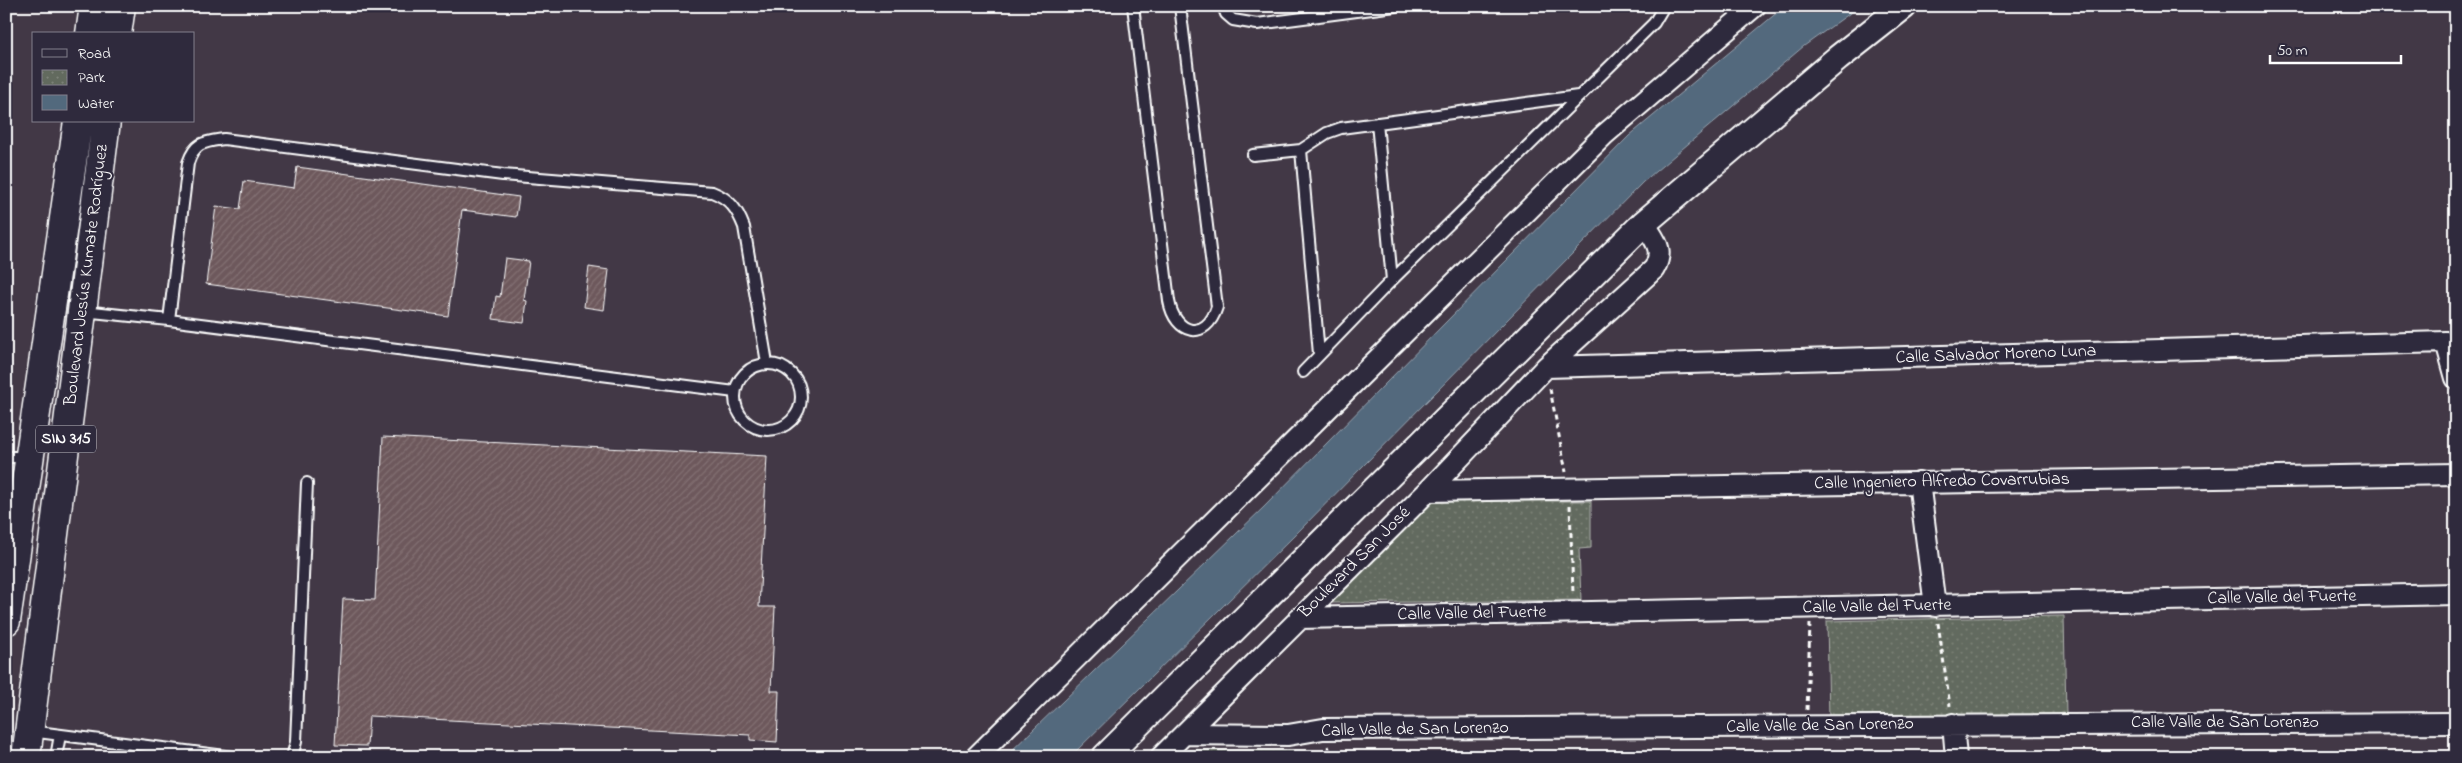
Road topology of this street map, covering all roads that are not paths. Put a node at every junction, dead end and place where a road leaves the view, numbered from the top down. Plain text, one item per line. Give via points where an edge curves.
1 (94, 6) edge
2 (121, 6) edge
3 (1134, 6) edge
4 (1180, 6) edge
5 (1223, 6) edge
6 (1395, 6) edge
7 (1664, 6) edge
8 (1904, 6) edge
9 (1748, 9) edge
10 (90, 32) edge
11 (117, 32) edge
12 (1578, 96) junction
13 (78, 122) edge
14 (106, 122) edge
15 (1377, 123) junction
16 (1301, 150) junction
17 (1253, 156) dead end
18 (1644, 223) junction
19 (1392, 280) junction
20 (82, 311) junction
21 (169, 320) junction
22 (1319, 354) junction
23 (767, 364) junction
24 (1546, 367) junction
25 (1303, 372) dead end
26 (2456, 378) edge
27 (735, 392) junction
28 (17, 457) edge
29 (2456, 474) edge
30 (1919, 482) junction
31 (307, 483) dead end
32 (1428, 491) junction
33 (9, 583) edge
34 (2456, 594) edge
35 (1935, 606) junction
36 (1299, 618) junction
37 (6, 621) edge
38 (2456, 723) edge
39 (1953, 724) junction
40 (1185, 734) junction
41 (60, 735) junction
42 (28, 744) edge
43 (56, 757) edge
44 (233, 757) edge
45 (292, 757) edge
46 (976, 757) edge
47 (1105, 757) edge
48 (1161, 757) edge
49 (1956, 757) edge

1 - 10 highway
2 - 11 highway
3 - 4 lane via 1168,301 1178,325 1190,330 1202,329 1213,320 1217,306
5 - 6 lane via 1226,14 1234,20 1257,24
7 - 12 lane via 1654,23
8 - 18 street
9 - 46 street via 1604,135
12 - 15 lane
12 - 19 lane
13 - 28 highway, Boulevard Jesús Kumate Rodríguez / SIN 315
14 - 20 highway, Boulevard Jesús Kumate Rodríguez / SIN 315
15 - 16 lane via 1341,128
15 - 19 lane
16 - 17 lane
16 - 22 lane
18 - 24 street, Boulevard San José via 1658,246 1660,258 1654,269
18 - 47 street
19 - 22 lane
20 - 21 lane
20 - 42 highway, Boulevard Jesús Kumate Rodríguez / SIN 315
21 - 23 lane via 188,163 193,150 206,142 224,139 503,174 712,192 726,198 744,226
21 - 27 lane
22 - 25 lane
23 - 27 lane via 746,372 738,381
23 - 27 lane via 778,365 788,371 801,390 801,402 790,421 769,430 747,423 735,403
24 - 26 street, Calle Salvador Moreno Luna via 2446,342
24 - 32 street, Boulevard San José
28 - 33 highway, Boulevard Jesús Kumate Rodríguez / SIN 315
29 - 30 street, Calle Ingeniero Alfredo Covarrubias
30 - 32 street, Calle Ingeniero Alfredo Covarrubias
30 - 35 street
31 - 45 lane via 296,742
32 - 36 street, Boulevard San José
33 - 37 highway, Boulevard Jesús Kumate Rodríguez / SIN 315
34 - 35 street, Calle Valle del Fuerte
35 - 36 street, Calle Valle del Fuerte
36 - 40 street, Boulevard San José
38 - 39 street, Calle Valle de San Lorenzo
39 - 40 street, Calle Valle de San Lorenzo via 1323,729 1288,735
39 - 49 street
40 - 48 street, Boulevard San José
41 - 42 lane
41 - 43 lane
41 - 44 lane

